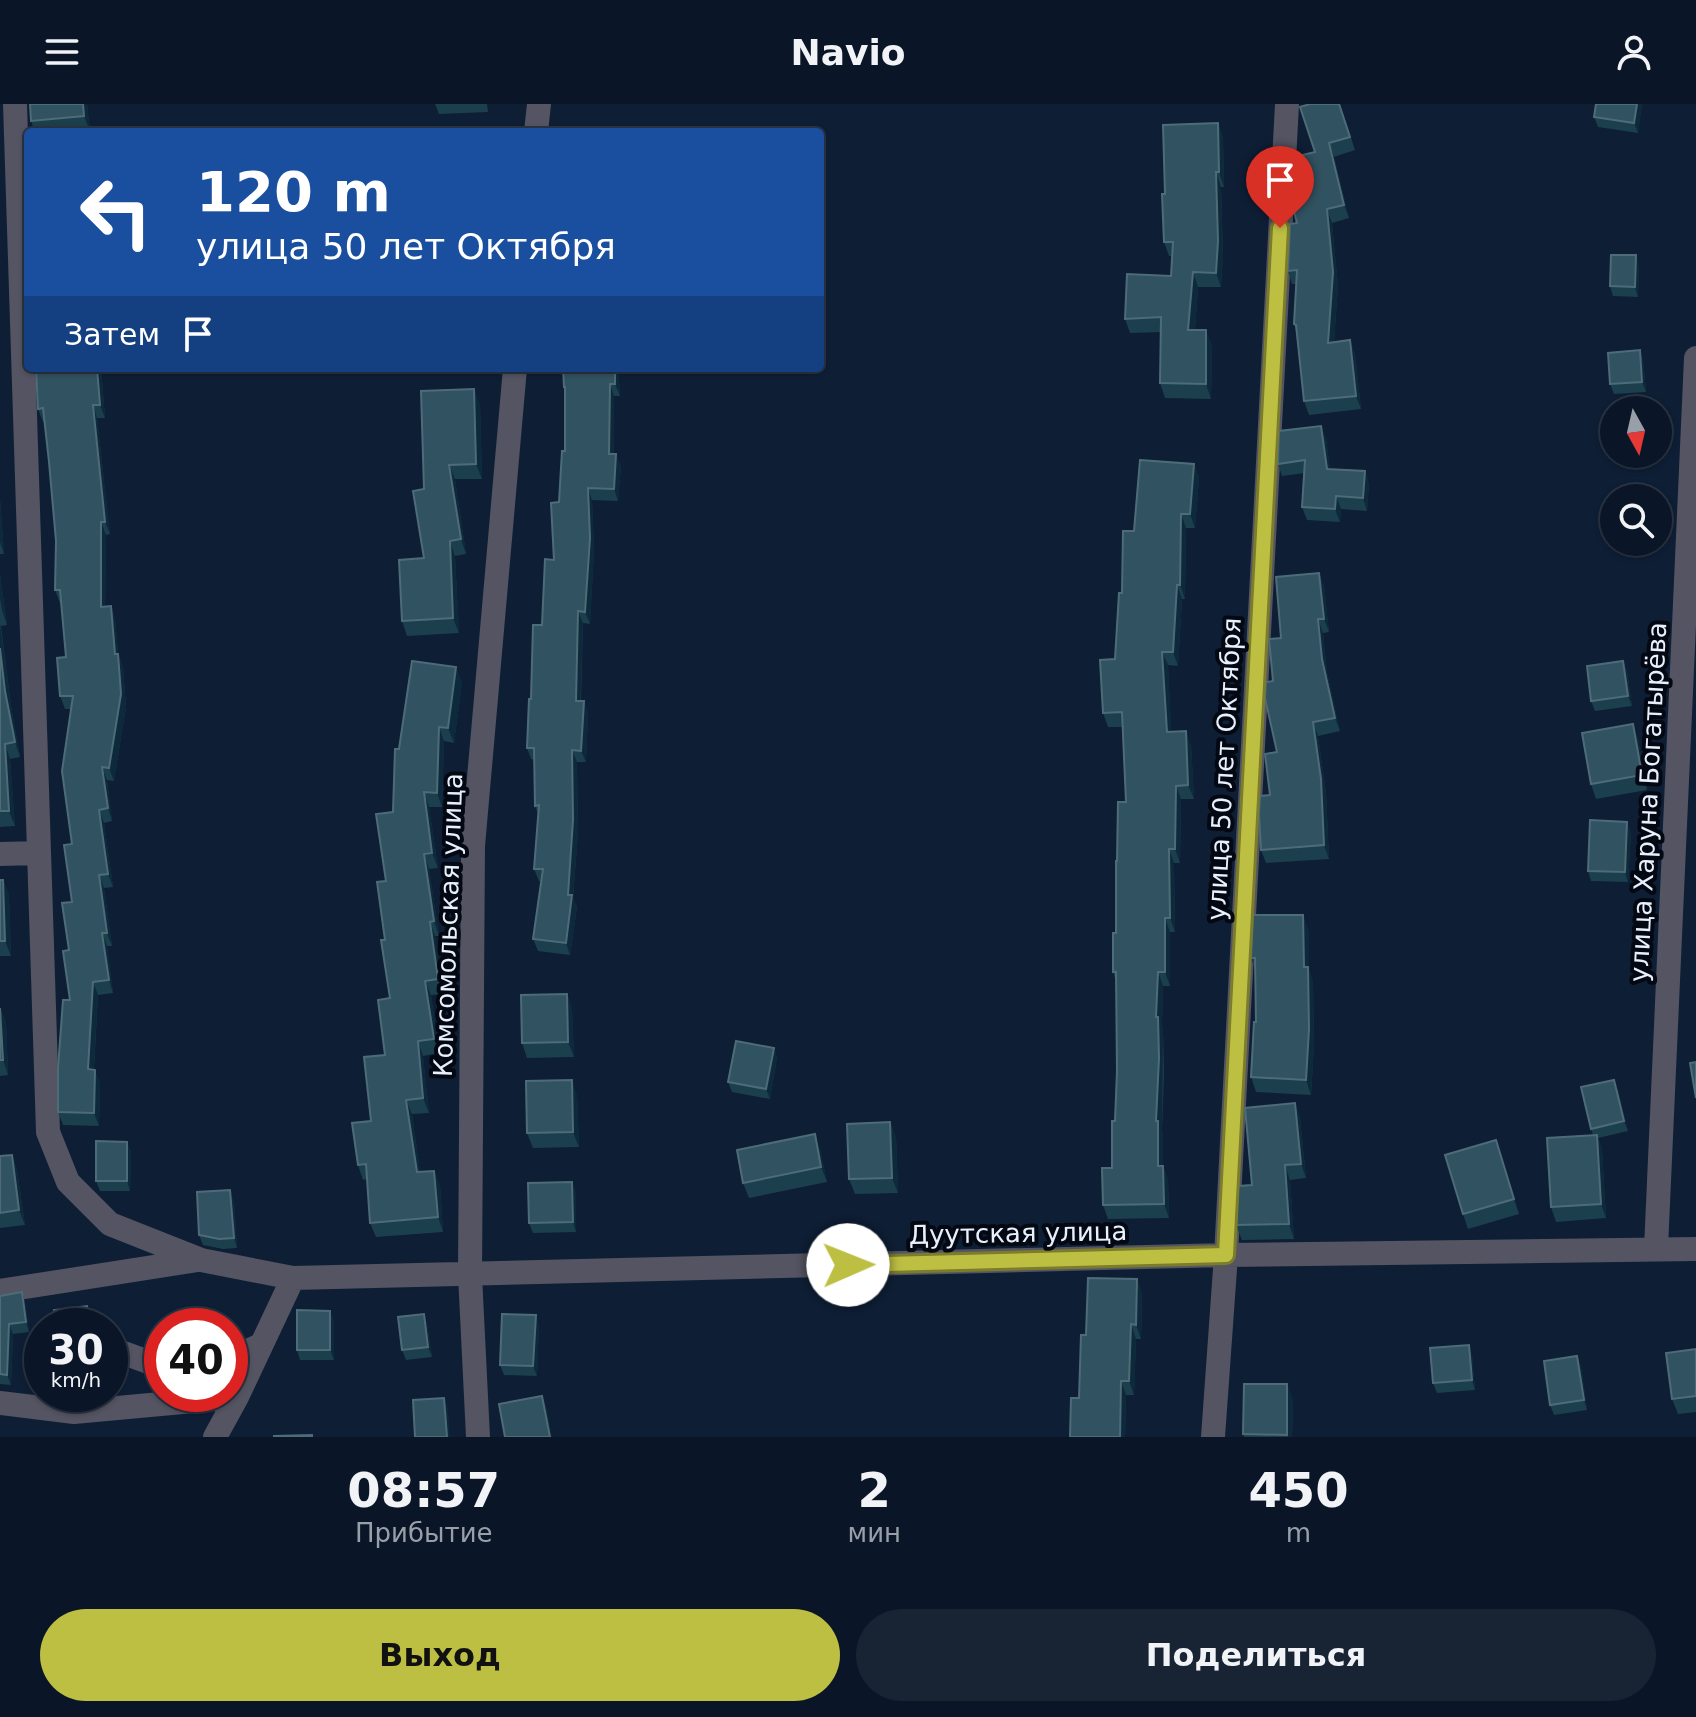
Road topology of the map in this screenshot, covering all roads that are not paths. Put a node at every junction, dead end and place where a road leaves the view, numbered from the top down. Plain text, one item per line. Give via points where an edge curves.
1 (15, 104) edge
2 (539, 104) edge
3 (1287, 104) edge
4 (536, 128) edge
5 (1696, 358) edge
6 (515, 372) edge
7 (39, 853) junction
8 (0, 854) edge
9 (1656, 1248) junction
10 (1696, 1249) edge
11 (1226, 1255) junction
12 (201, 1260) junction
13 (470, 1275) junction
14 (293, 1278) junction
15 (0, 1291) edge
16 (261, 1345) junction
17 (248, 1351) edge
18 (248, 1373) edge
19 (0, 1403) edge
20 (144, 1406) edge
21 (229, 1412) edge
22 (215, 1437) edge
23 (478, 1437) edge
24 (1213, 1437) edge

1 - 7 street
2 - 4 street
3 - 11 street, улица 50 лет Октября
5 - 9 street, улица Харуна Богатырёва
6 - 13 street, Комсомольская улица via 473,846
7 - 8 street
7 - 12 street via 48,1132 68,1182 110,1224
9 - 10 street, Дуутская улица
9 - 11 street, Дуутская улица
11 - 13 street, Дуутская улица
11 - 24 street, улица 50 лет Октября
12 - 14 street, Дуутская улица
12 - 15 street
13 - 14 street, Дуутская улица
13 - 23 street, Комсомольская улица
14 - 16 street
16 - 17 street
16 - 18 street
19 - 20 street via 74,1412
21 - 22 street

